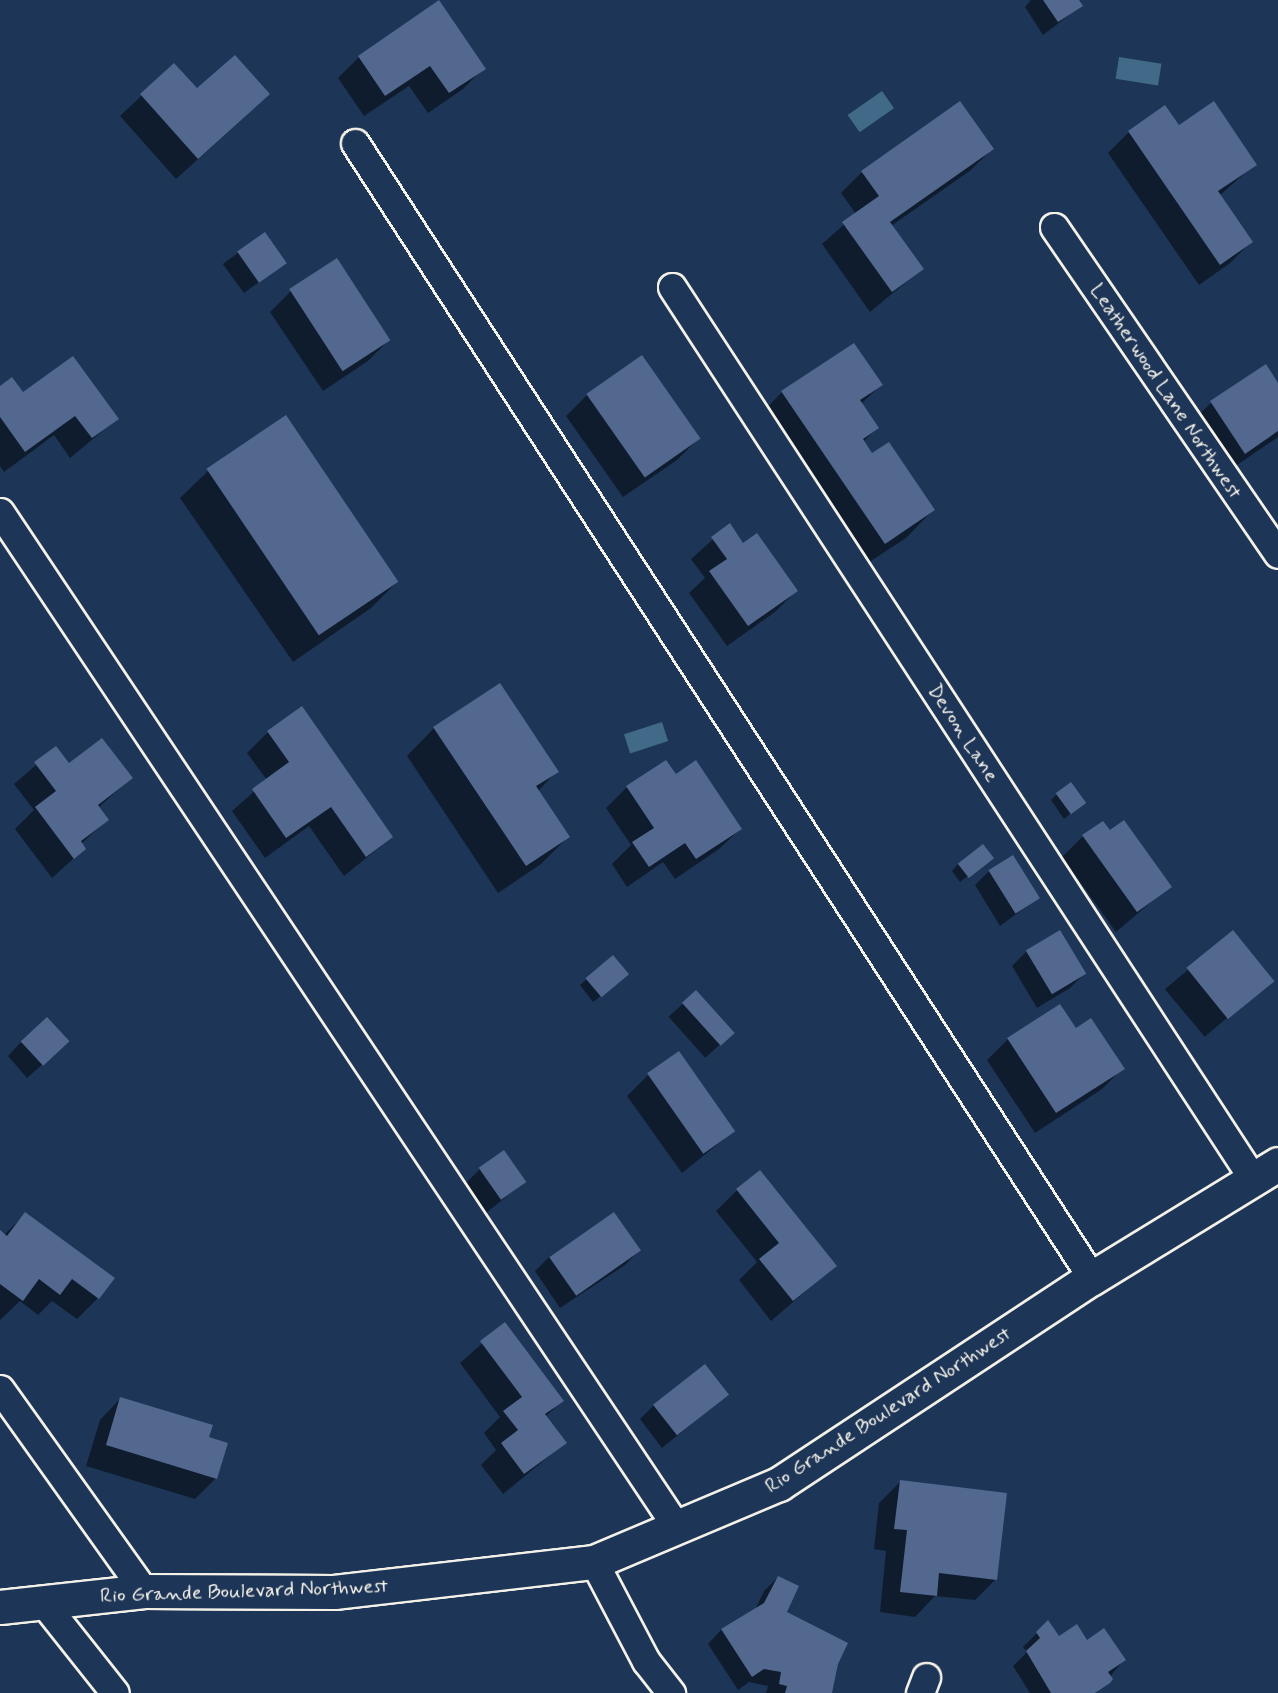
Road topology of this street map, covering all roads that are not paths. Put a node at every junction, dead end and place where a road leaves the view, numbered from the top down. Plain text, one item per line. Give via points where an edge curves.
1 (355, 143) dead end
2 (1054, 227) dead end
3 (672, 287) dead end
4 (0, 512) edge
5 (1278, 554) edge
6 (1266, 1172) edge
7 (1092, 1278) junction
8 (0, 1389) edge
9 (678, 1529) junction
10 (594, 1562) junction
11 (144, 1591) junction
12 (42, 1600) junction
13 (0, 1607) edge
14 (115, 1693) edge
15 (671, 1693) edge

1 - 7 street
2 - 5 street, Leatherwood Lane Northwest
3 - 6 street, Devon Lane
4 - 9 street
6 - 7 street, Rio Grande Boulevard Northwest
7 - 9 street, Rio Grande Boulevard Northwest via 779,1484
8 - 11 street
9 - 10 street, Rio Grande Boulevard Northwest
10 - 11 street, Rio Grande Boulevard Northwest via 334,1592
10 - 15 street via 646,1660
11 - 12 street, Rio Grande Boulevard Northwest
12 - 13 street, Rio Grande Boulevard Northwest
12 - 14 street

